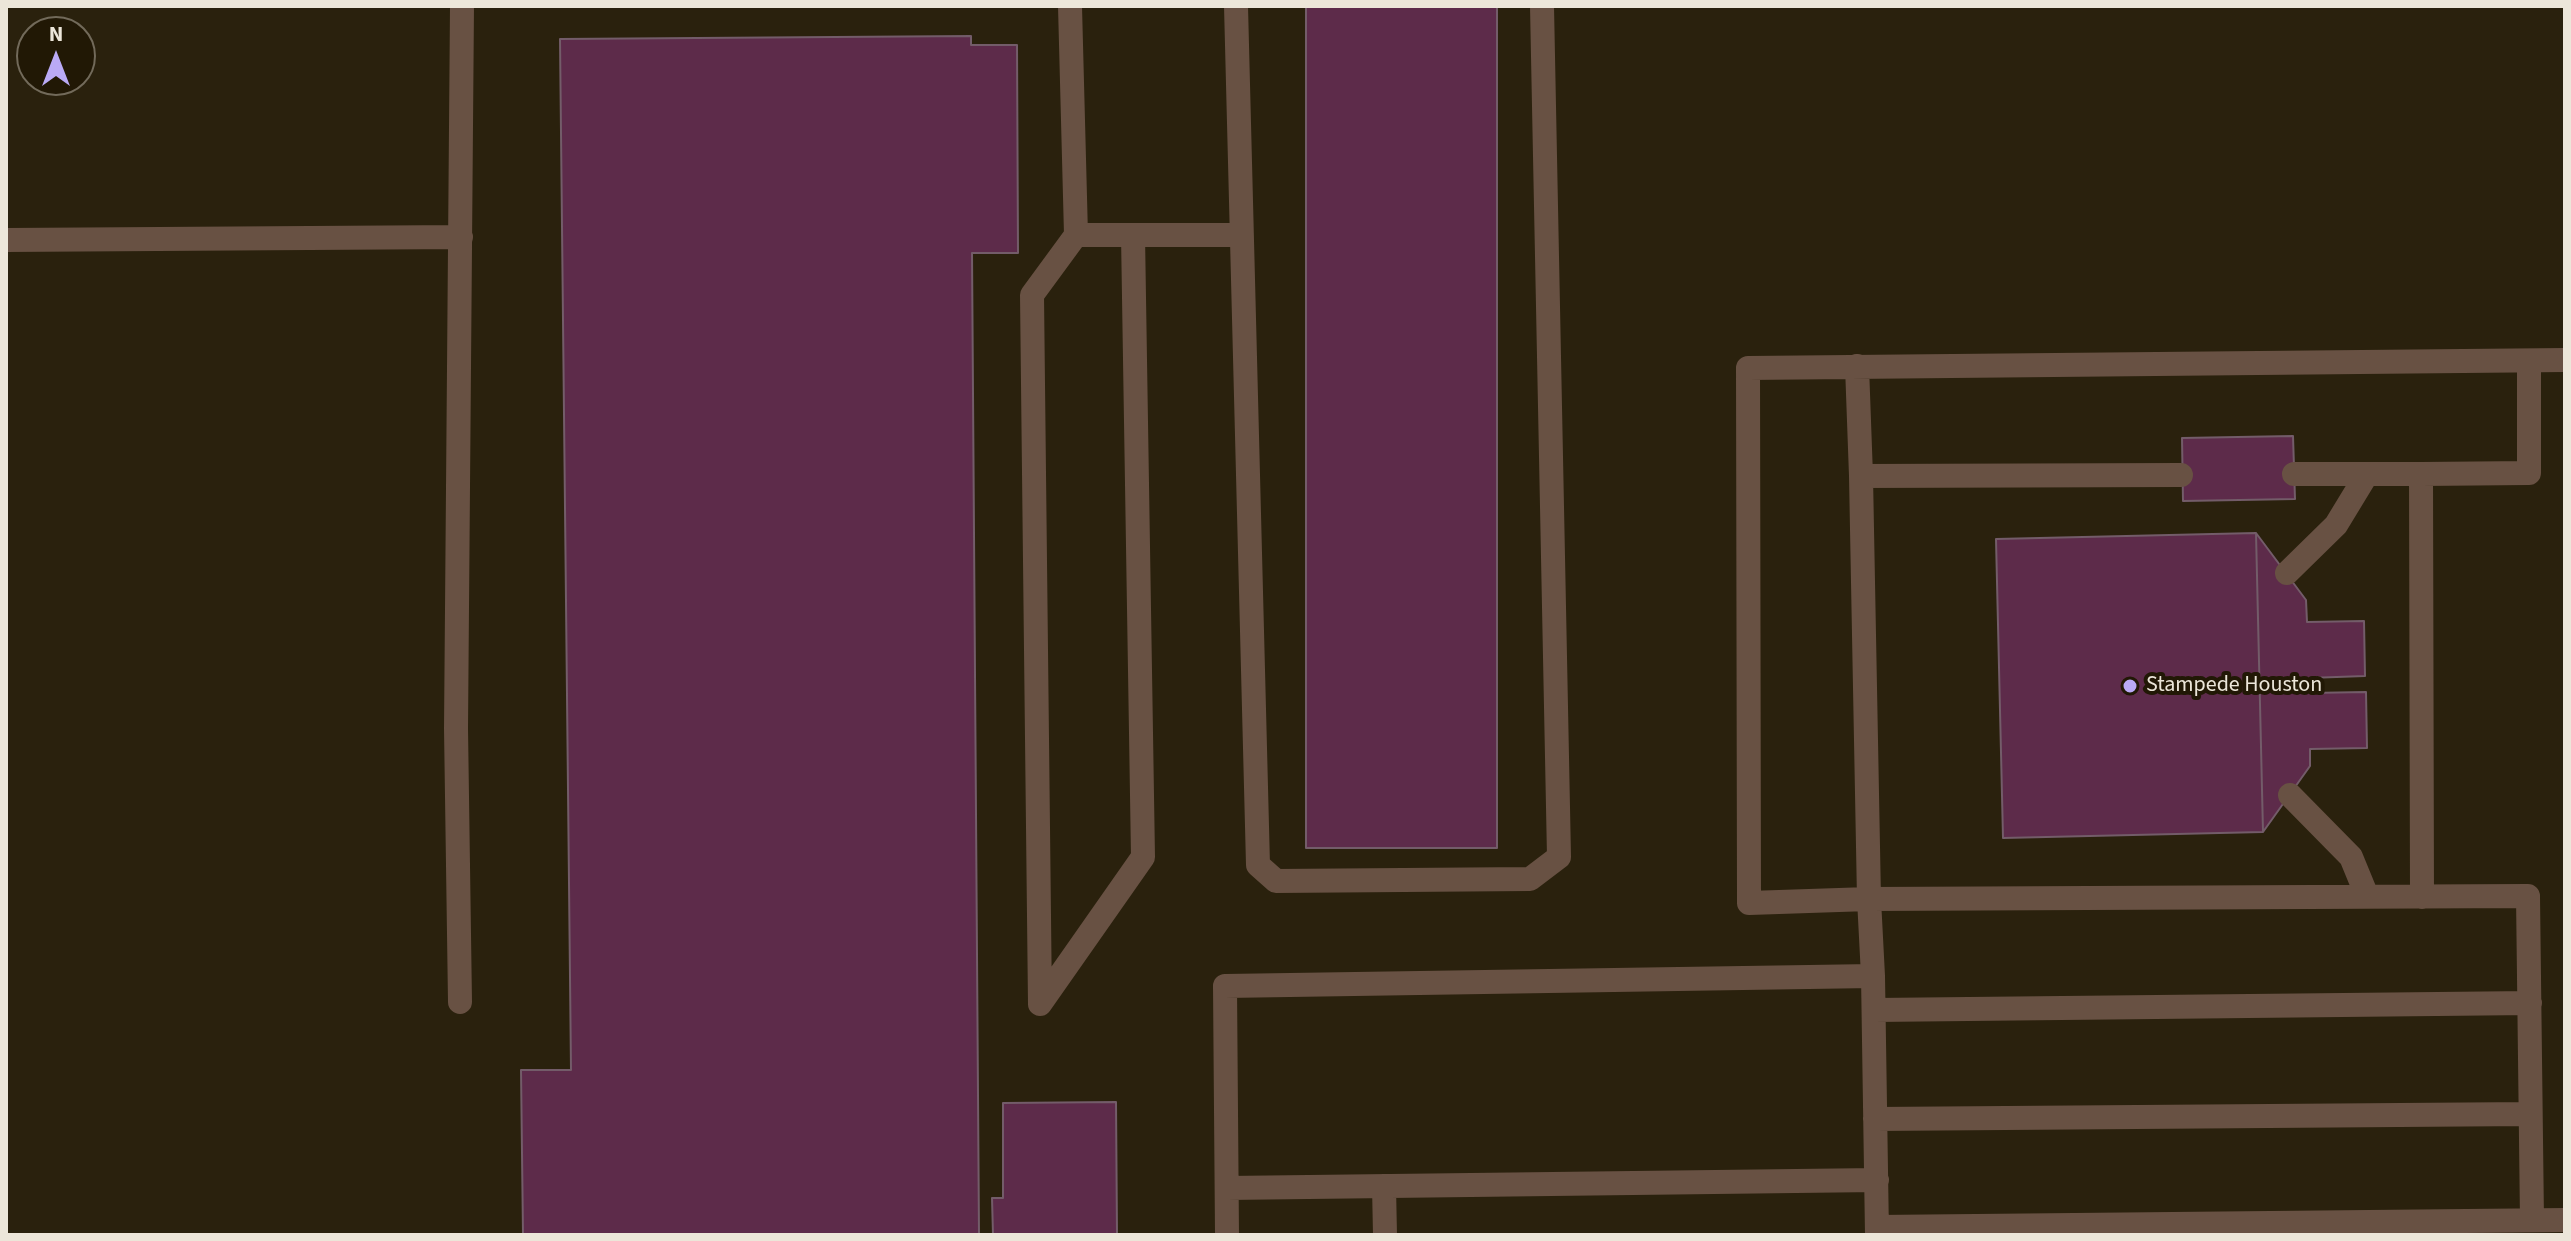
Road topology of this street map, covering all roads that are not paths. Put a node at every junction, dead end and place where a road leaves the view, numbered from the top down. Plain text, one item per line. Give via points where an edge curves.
1 (462, 6) edge
2 (1070, 6) edge
3 (1236, 6) edge
4 (1542, 6) edge
5 (1076, 235) junction
6 (1133, 235) junction
7 (1241, 235) junction
8 (461, 237) junction
9 (6, 240) edge
10 (2565, 360) edge
11 (2529, 361) junction
12 (1857, 366) junction
13 (2294, 474) dead end
14 (2367, 474) junction
15 (2421, 474) junction
16 (2181, 475) dead end
17 (1861, 476) junction
18 (2287, 573) dead end
19 (2290, 795) dead end
20 (2367, 896) junction
21 (2422, 897) junction
22 (1869, 899) junction
23 (1873, 976) junction
24 (460, 1002) dead end
25 (2530, 1003) junction
26 (1875, 1010) junction
27 (2530, 1114) junction
28 (1875, 1119) junction
29 (1877, 1180) junction
30 (1384, 1186) junction
31 (1227, 1188) junction
32 (2532, 1220) junction
33 (2565, 1220) edge
34 (2374, 1228) edge
35 (2428, 1228) edge
36 (1877, 1231) edge
37 (1227, 1235) edge
38 (1385, 1235) edge

1 - 8 lane
2 - 5 lane
3 - 7 lane
4 - 7 lane via 1559,857 1530,879 1276,881 1258,865
5 - 6 lane
5 - 6 lane via 1032,295 1040,1004 1143,857
6 - 7 lane
8 - 9 lane
8 - 24 lane via 456,728
10 - 11 lane
11 - 12 lane
11 - 15 lane via 2529,473
12 - 17 lane
12 - 22 lane via 1748,368 1749,903
13 - 14 lane
14 - 15 lane
14 - 18 lane via 2336,525
15 - 21 lane
16 - 17 lane
17 - 22 lane
19 - 20 lane via 2351,857
20 - 21 lane
20 - 22 lane
21 - 25 lane via 2528,896
22 - 23 lane
23 - 26 lane
23 - 31 lane via 1225,986
25 - 26 lane via 2423,1011
25 - 27 lane
26 - 28 lane
27 - 28 lane via 2424,1103
27 - 32 lane
28 - 29 lane
29 - 30 lane
29 - 36 lane
30 - 31 lane
30 - 38 lane
31 - 37 lane
32 - 33 lane
32 - 35 lane
34 - 35 lane
34 - 36 lane

